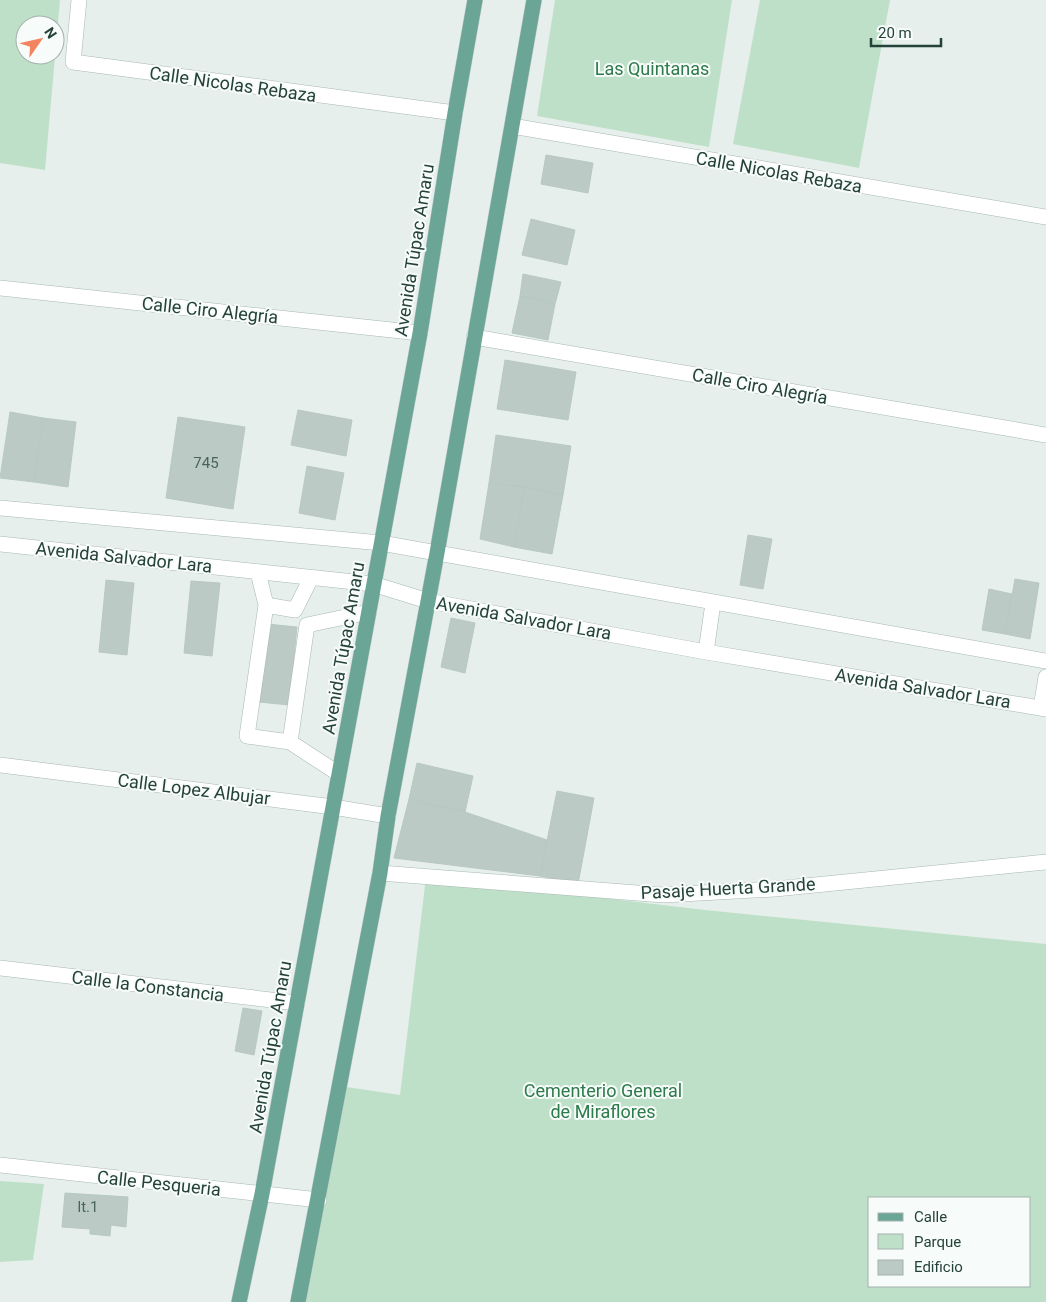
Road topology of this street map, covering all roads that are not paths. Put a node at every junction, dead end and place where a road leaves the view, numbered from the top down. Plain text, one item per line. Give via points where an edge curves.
1 (79, 0) edge
2 (476, 0) edge
3 (534, 0) edge
4 (455, 113) junction
5 (512, 126) junction
6 (1046, 217) edge
7 (0, 288) edge
8 (420, 333) junction
9 (474, 337) junction
10 (1046, 435) edge
11 (0, 508) edge
12 (381, 543) junction
13 (0, 544) edge
14 (437, 553) junction
15 (258, 572) junction
16 (311, 578) junction
17 (373, 584) junction
18 (428, 601) junction
19 (713, 603) junction
20 (266, 605) junction
21 (295, 610) junction
22 (369, 612) junction
23 (308, 624) junction
24 (706, 652) junction
25 (1046, 661) edge
26 (1046, 677) edge
27 (1043, 708) edge
28 (290, 742) junction
29 (0, 765) edge
30 (339, 774) junction
31 (333, 807) junction
32 (388, 816) junction
33 (1046, 862) edge
34 (380, 873) junction
35 (0, 968) edge
36 (297, 1003) junction
37 (0, 1165) edge
38 (262, 1194) junction
39 (319, 1200) junction
40 (239, 1302) edge
41 (298, 1302) edge

1 - 4 street, Calle Nicolas Rebaza via 73,62
2 - 4 main road, Avenida Túpac Amaru
3 - 5 main road
4 - 8 main road, Avenida Túpac Amaru
5 - 6 street, Calle Nicolas Rebaza
5 - 9 main road
7 - 8 street, Calle Ciro Alegría
8 - 12 main road, Avenida Túpac Amaru
9 - 10 street, Calle Ciro Alegría
9 - 14 main road
11 - 12 street, Avenida Salvador Lara
12 - 14 street, Avenida Salvador Lara
12 - 17 main road, Avenida Túpac Amaru
13 - 15 street, Avenida Salvador Lara
14 - 18 main road
14 - 19 street, Avenida Salvador Lara
15 - 16 street, Avenida Salvador Lara
15 - 20 street
16 - 17 street, Avenida Salvador Lara
16 - 21 street
17 - 18 street, Avenida Salvador Lara
17 - 22 main road, Avenida Túpac Amaru
18 - 24 street, Avenida Salvador Lara
18 - 32 main road
19 - 24 street
19 - 25 street, Avenida Salvador Lara
20 - 21 street
20 - 28 street via 247,736
21 - 23 street
22 - 23 street
22 - 30 main road, Avenida Túpac Amaru
23 - 28 street
24 - 27 street, Avenida Salvador Lara
26 - 27 street
28 - 30 street
29 - 31 street, Calle Lopez Albujar
30 - 31 main road, Avenida Túpac Amaru
31 - 32 street, Calle Lopez Albujar
31 - 36 main road, Avenida Túpac Amaru
32 - 34 main road
33 - 34 street, Pasaje Huerta Grande via 775,889 663,895
34 - 39 main road
35 - 36 street, Calle la Constancia
36 - 38 main road, Avenida Túpac Amaru
37 - 38 street, Calle Pesqueria
38 - 39 street, Calle Pesqueria
38 - 40 main road, Avenida Túpac Amaru
39 - 41 main road

